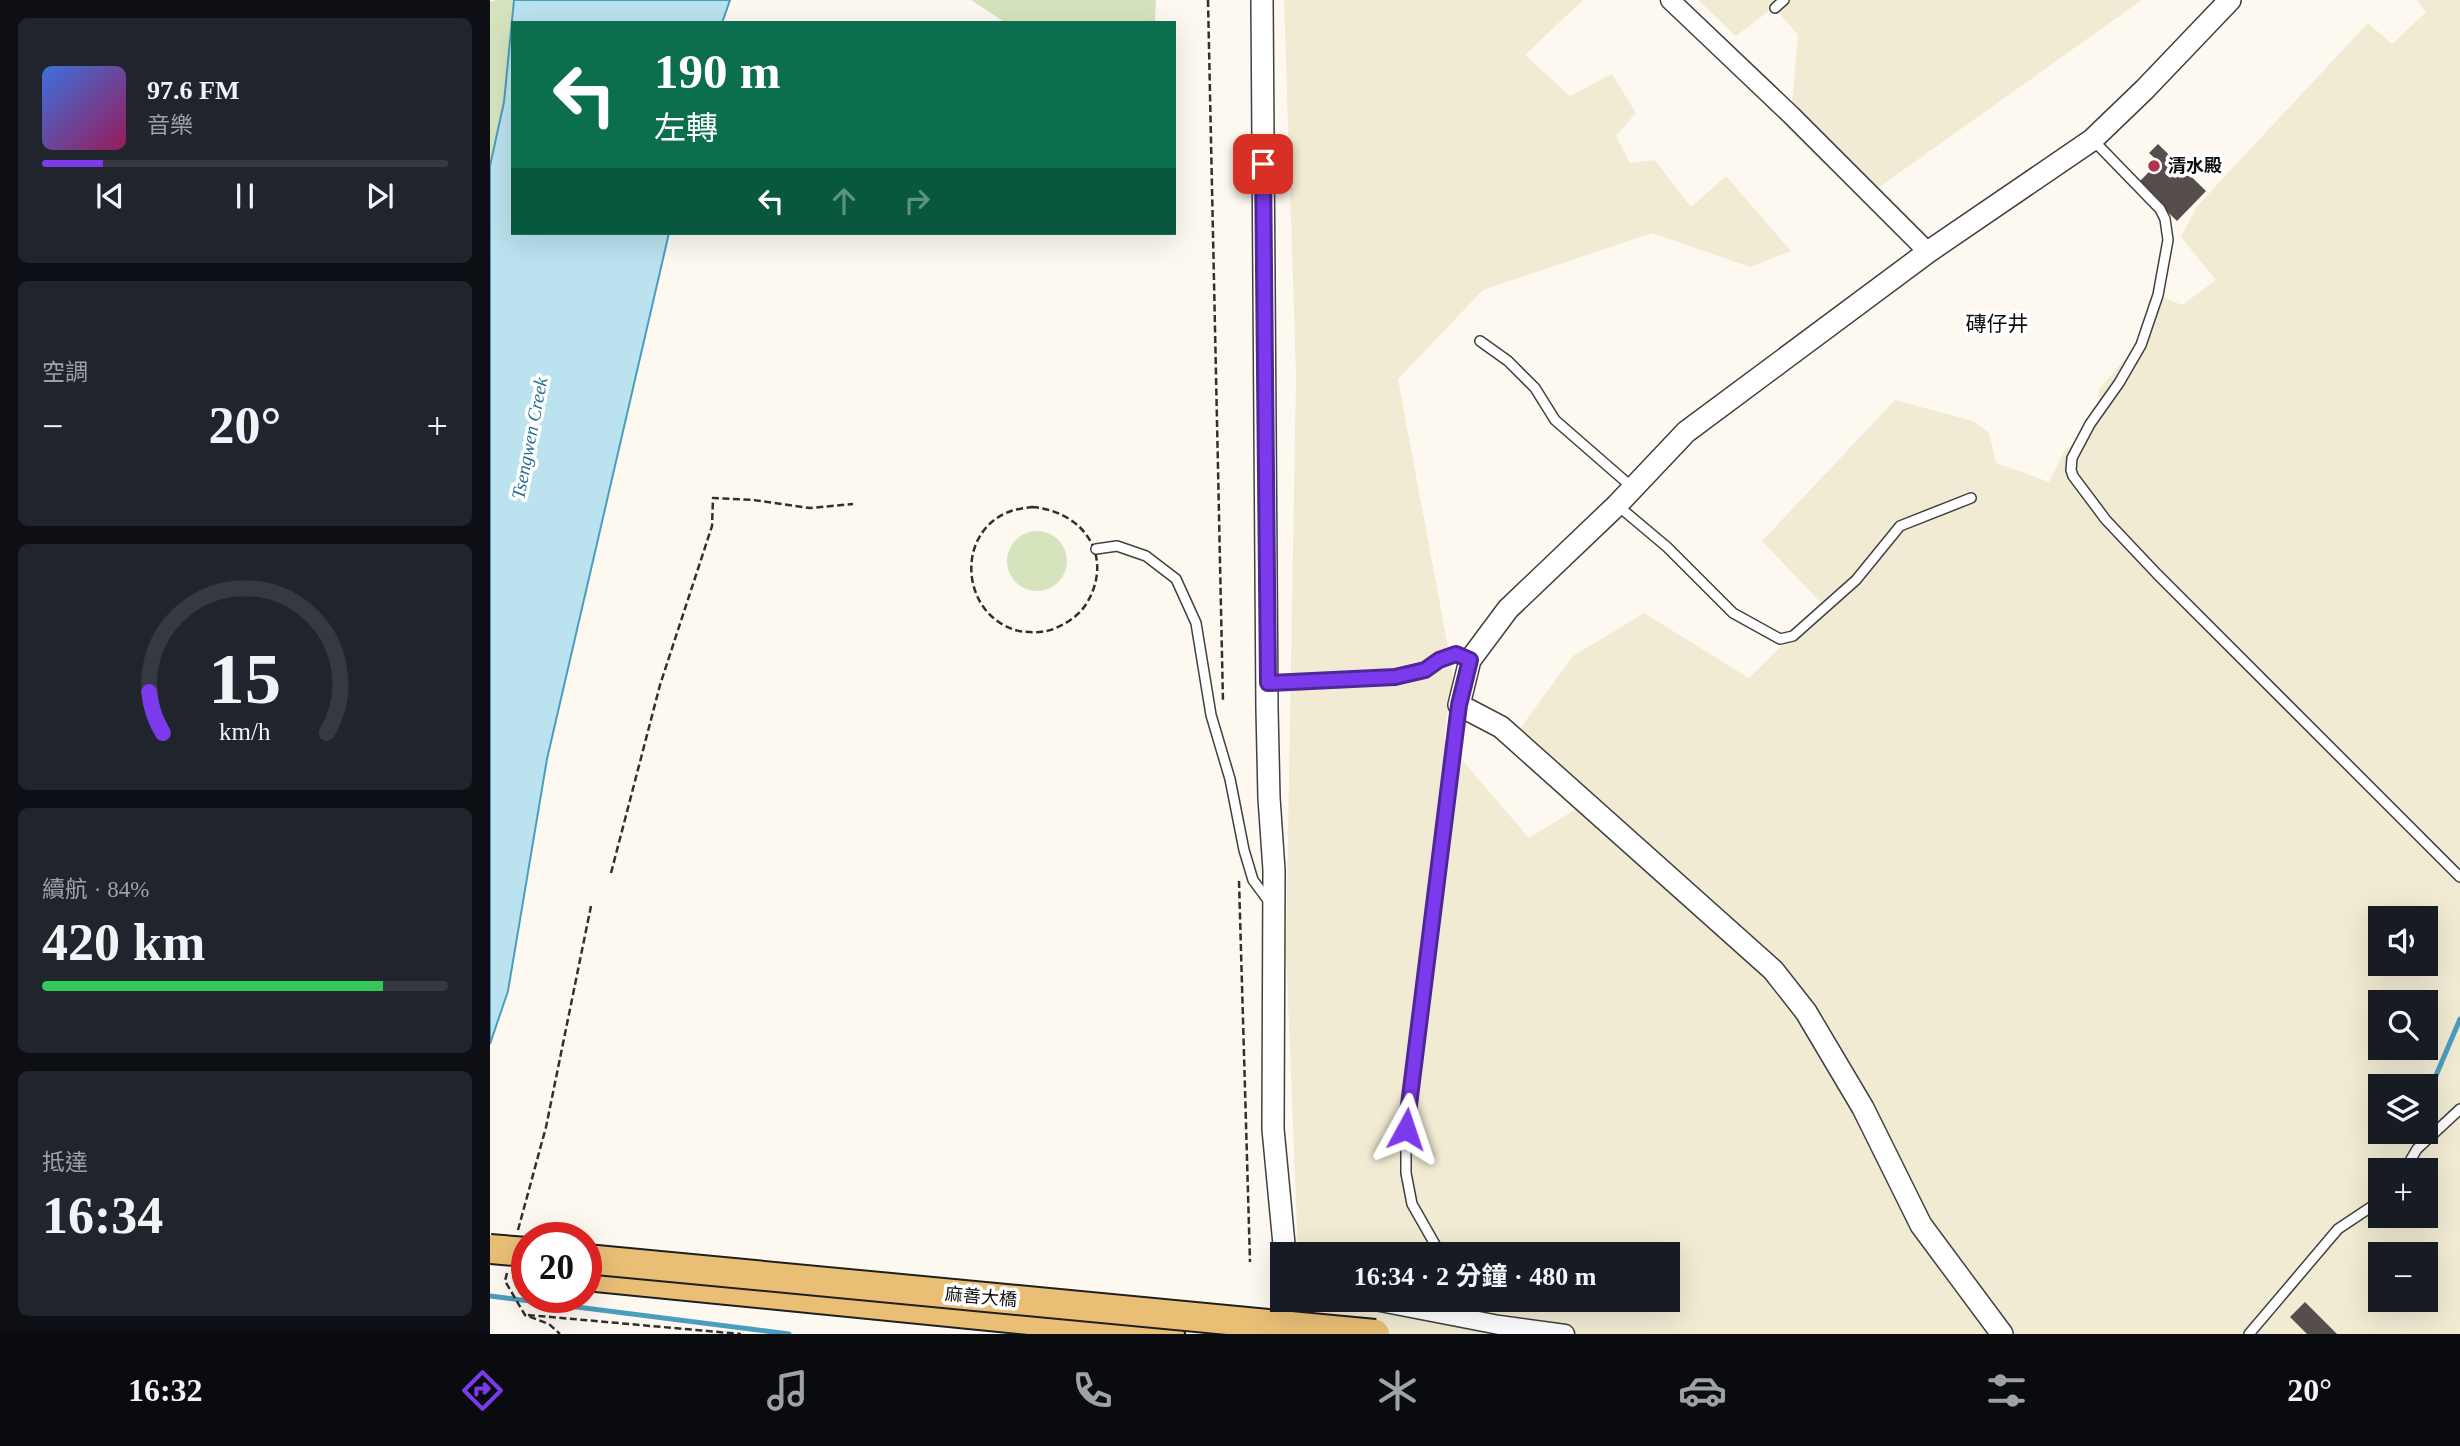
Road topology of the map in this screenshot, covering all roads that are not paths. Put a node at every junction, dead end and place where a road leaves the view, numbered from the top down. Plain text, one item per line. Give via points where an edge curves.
1 (1262, 0) edge
2 (1671, 0) edge
3 (1784, 0) edge
4 (2230, 0) edge
5 (1774, 8) dead end
6 (2092, 140) junction
7 (1928, 252) junction
8 (1480, 341) dead end
9 (1633, 488) junction
10 (1971, 498) dead end
11 (1617, 505) junction
12 (1096, 550) road end
13 (1470, 660) junction
14 (1268, 683) junction
15 (1459, 705) junction
16 (2460, 877) edge
17 (1274, 907) junction
18 (2460, 1109) edge
19 (2412, 1158) edge
20 (2368, 1208) edge
21 (1284, 1242) edge
22 (1434, 1242) edge
23 (602, 1261) edge
24 (602, 1278) edge
25 (1290, 1312) edge
26 (1431, 1312) edge
27 (1472, 1312) edge
28 (1477, 1321) junction
29 (1170, 1334) edge
30 (1288, 1334) edge
31 (1375, 1334) edge
32 (1564, 1334) edge
33 (2002, 1334) edge
34 (2249, 1334) edge

1 - 14 street
2 - 7 street
3 - 5 lane
4 - 6 street
6 - 7 street
6 - 16 lane via 2160,209 2168,240 2158,295 2141,345 2072,458 2073,476 2106,520 2157,574
7 - 9 street via 1686,432
8 - 9 lane via 1535,388 1555,420
9 - 11 street
10 - 11 lane via 1900,526 1856,580 1793,635 1780,639 1733,613
11 - 13 street via 1508,609
12 - 17 lane via 1117,546 1146,556 1176,579 1196,623 1211,715 1244,850 1253,880
13 - 14 lane via 1456,654 1425,670 1395,677
13 - 15 street
14 - 17 street
15 - 22 lane via 1406,1124 1406,1173 1412,1204
15 - 33 street via 1501,727 1773,970 1806,1013 1863,1108 1921,1225
17 - 21 street via 1273,1129
18 - 19 lane
20 - 34 lane via 2338,1229
23 - 31 main road, 麻善大橋, bridge
24 - 29 main road, 麻善大橋
25 - 30 street
26 - 28 street
27 - 28 lane
28 - 32 street

